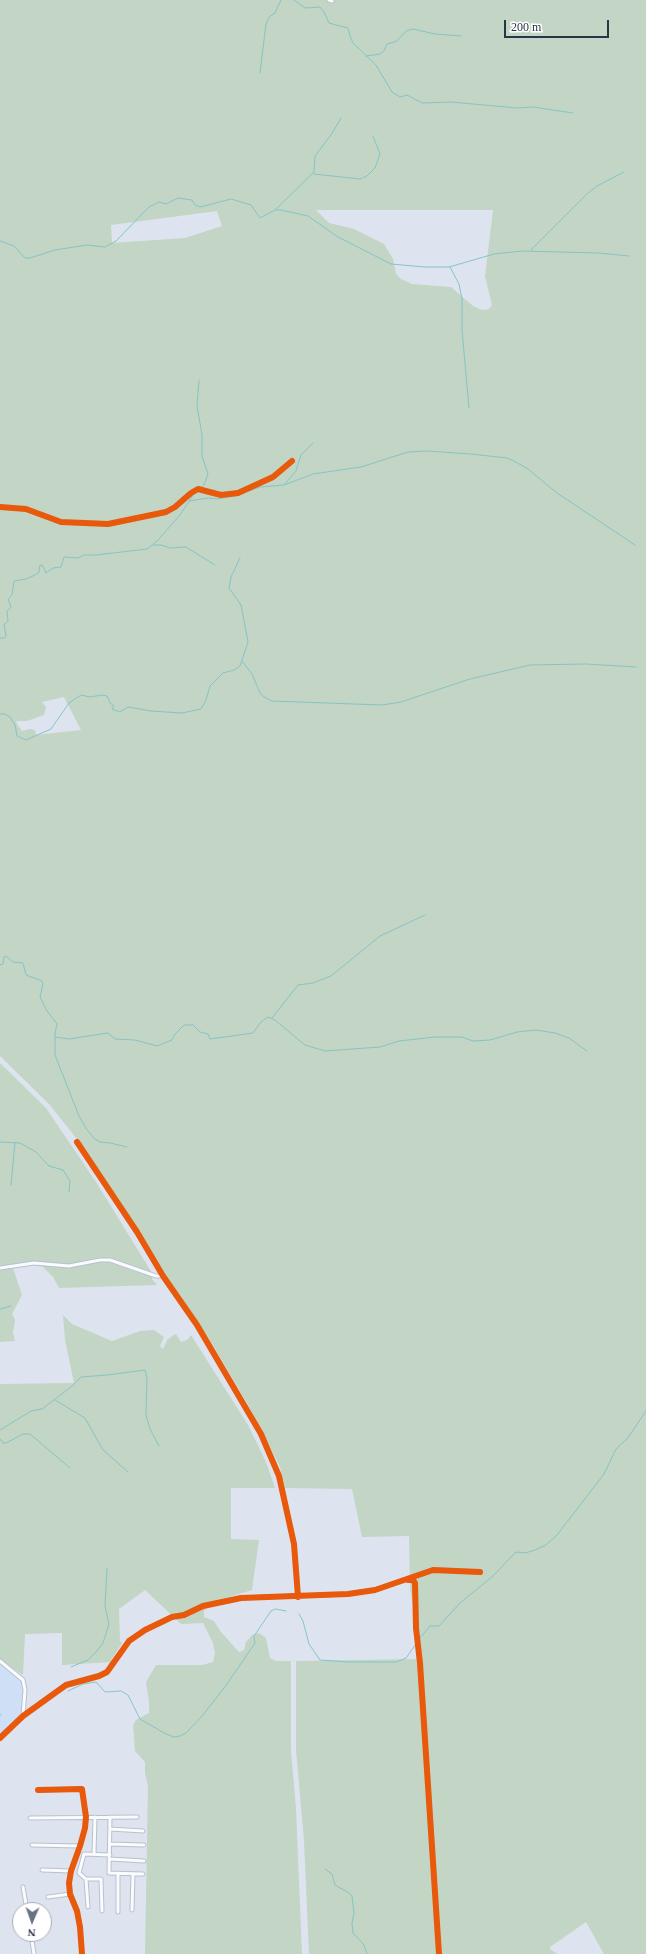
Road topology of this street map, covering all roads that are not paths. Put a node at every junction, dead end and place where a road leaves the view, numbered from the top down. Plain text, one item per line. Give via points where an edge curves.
1 (292, 462) dead end
2 (0, 507) edge
3 (78, 1142) dead end
4 (0, 1268) edge
5 (163, 1276) junction
6 (480, 1572) dead end
7 (408, 1580) junction
8 (298, 1597) junction
9 (0, 1661) edge
10 (23, 1716) junction
11 (0, 1738) edge
12 (38, 1790) dead end
13 (86, 1817) junction
14 (95, 1817) junction
15 (110, 1817) junction
16 (136, 1817) dead end
17 (30, 1818) dead end
18 (110, 1829) junction
19 (143, 1831) dead end
20 (110, 1844) junction
21 (32, 1845) dead end
22 (144, 1845) dead end
23 (80, 1846) junction
24 (94, 1854) junction
25 (110, 1857) junction
26 (144, 1861) dead end
27 (42, 1870) dead end
28 (71, 1871) junction
29 (118, 1874) junction
30 (133, 1874) junction
31 (142, 1874) dead end
32 (86, 1879) junction
33 (23, 1888) dead end
34 (70, 1894) junction
35 (48, 1897) dead end
36 (26, 1902) edge
37 (88, 1907) dead end
38 (132, 1910) dead end
39 (102, 1911) dead end
40 (118, 1912) dead end
41 (32, 1942) edge
42 (34, 1954) edge
43 (82, 1954) edge
44 (439, 1954) edge

1 - 2 street via 274,477 238,494 222,495 194,490 169,510 108,524 61,522 26,509
3 - 5 street
4 - 5 street via 34,1263 69,1266 110,1260 156,1276
5 - 8 street via 197,1325 261,1434 279,1476 294,1544
6 - 7 street via 433,1570
7 - 8 street via 376,1590
7 - 44 street via 415,1583
8 - 10 street via 241,1598 203,1606 162,1622 129,1642 107,1672 66,1686
9 - 10 street via 23,1680 26,1690
10 - 11 street
12 - 13 street via 82,1789
13 - 14 street
13 - 17 street
13 - 23 street
14 - 15 street
14 - 24 street
15 - 16 street
15 - 18 street
18 - 19 street
18 - 20 street
20 - 22 street
20 - 25 street
21 - 23 street
23 - 28 street
24 - 25 street
24 - 32 street via 84,1854 79,1873
25 - 26 street
25 - 29 street via 109,1873
27 - 28 street
28 - 34 street
29 - 30 street
29 - 40 street
30 - 31 street
30 - 38 street
32 - 37 street
32 - 39 street via 101,1879
33 - 36 street
34 - 35 street
34 - 43 street via 79,1922
41 - 42 street

